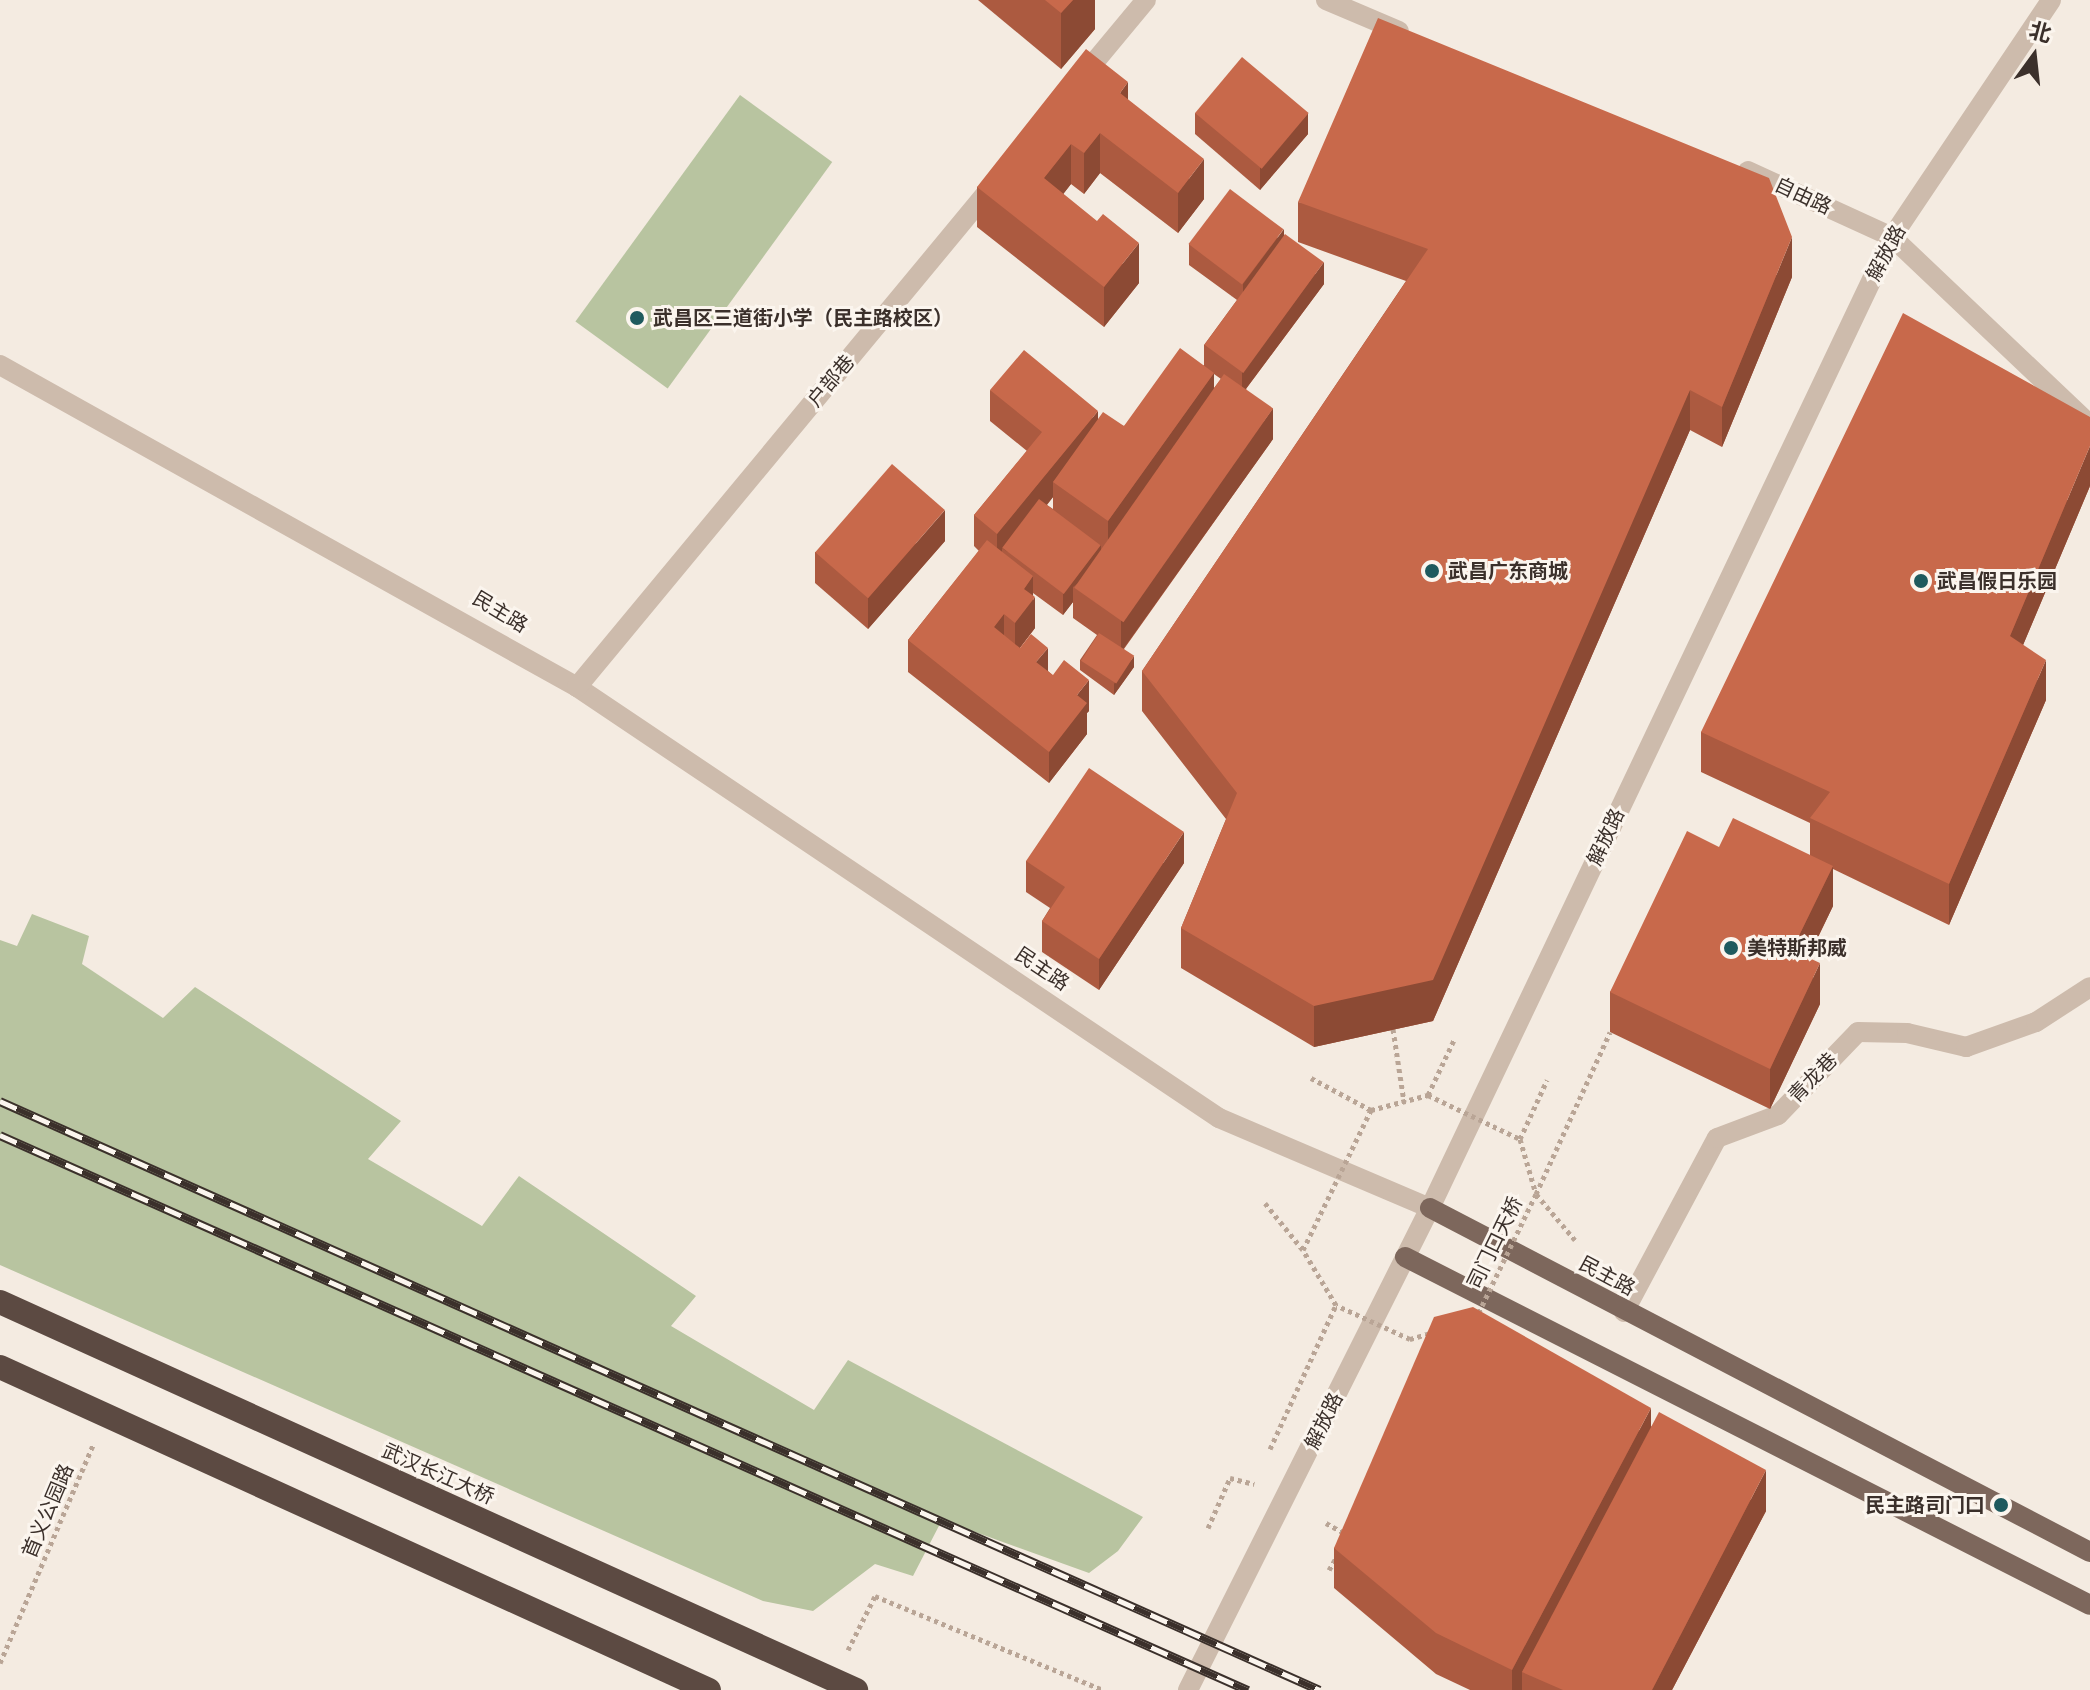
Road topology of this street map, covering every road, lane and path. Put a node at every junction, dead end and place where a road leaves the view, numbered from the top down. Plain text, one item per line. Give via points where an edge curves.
1 (1146, 0) edge
2 (1326, 0) edge
3 (2051, 0) edge
4 (1414, 37) edge
5 (1065, 98) edge
6 (1730, 164) edge
7 (1004, 172) edge
8 (1892, 237) junction
9 (0, 365) edge
10 (2090, 425) edge
11 (577, 687) junction
12 (2090, 987) edge
13 (1393, 1029) edge
14 (1610, 1032) edge
15 (1455, 1038) dead end
16 (1311, 1078) dead end
17 (1547, 1080) dead end
18 (1428, 1095) junction
19 (1404, 1102) junction
20 (1371, 1110) junction
21 (1520, 1139) junction
22 (1536, 1194) junction
23 (1265, 1203) dead end
24 (1430, 1208) junction
25 (1575, 1240) dead end
26 (1303, 1250) junction
27 (1405, 1257) junction
28 (0, 1302) edge
29 (1336, 1305) junction
30 (1624, 1312) junction
31 (0, 1367) edge
32 (106, 1415) junction
33 (1265, 1460) dead end
34 (1259, 1474) dead end
35 (1326, 1523) dead end
36 (1208, 1528) dead end
37 (2090, 1552) edge
38 (1329, 1570) dead end
39 (2090, 1605) edge
40 (0, 1663) edge
41 (833, 1679) junction
42 (709, 1690) edge
43 (856, 1690) edge
44 (1103, 1690) edge
45 (1188, 1690) edge

1 - 5 street
2 - 4 street
3 - 8 street, 解放路
6 - 8 street, 自由路
7 - 11 street, 户部巷
8 - 10 street, 自由路
8 - 24 street, 解放路
9 - 11 street, 民主路
11 - 24 street, 民主路 via 1219,1118
12 - 30 street, 青龙巷 via 2036,1022 1966,1047 1907,1033 1858,1032 1778,1115 1717,1138
13 - 19 path
14 - 22 path
15 - 18 path
16 - 20 path
17 - 21 path
18 - 19 path, bridge
18 - 21 path, bridge
19 - 20 path, bridge
20 - 26 path, bridge
21 - 22 path, 司门口天桥, bridge
22 - 25 path
22 - 29 path, 司门口天桥, bridge via 1475,1320 1410,1339
23 - 26 path
24 - 27 street, 解放路
24 - 30 main road, 民主路
26 - 29 path, bridge
27 - 39 main road
27 - 45 street, 解放路
28 - 41 highway, 武汉长江大桥
29 - 33 path
30 - 37 main road, 民主路
31 - 32 highway
32 - 40 path, 首义公园路
32 - 42 highway
34 - 36 path via 1252,1488 1230,1478
35 - 38 path via 1348,1536
41 - 43 highway, 武汉长江大桥
41 - 44 path via 875,1596

